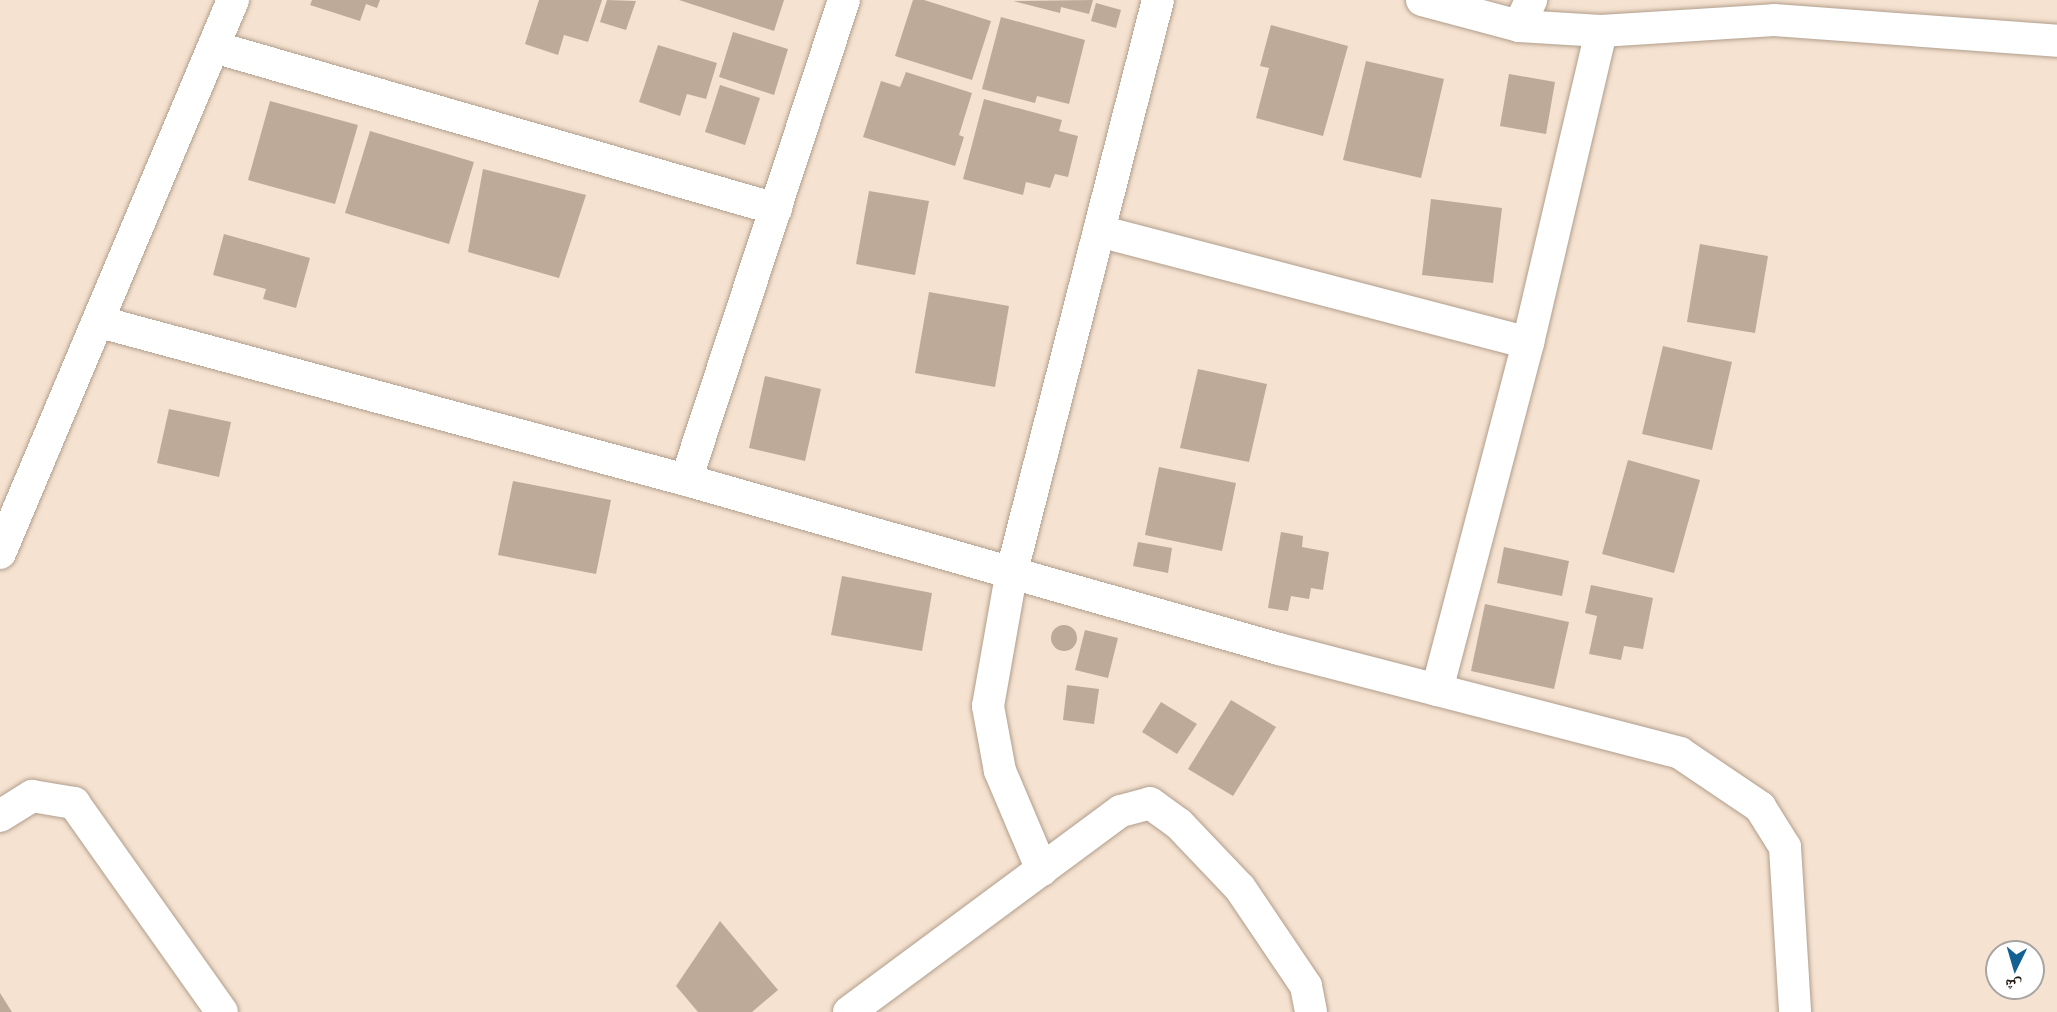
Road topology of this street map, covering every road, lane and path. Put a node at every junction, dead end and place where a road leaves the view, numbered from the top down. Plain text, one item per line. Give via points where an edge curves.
1 (233, 0) edge
2 (844, 0) edge
3 (1158, 0) edge
4 (1422, 0) edge
5 (1525, 13) edge
6 (1601, 31) junction
7 (2057, 41) edge
8 (214, 47) junction
9 (776, 209) junction
10 (1099, 231) junction
11 (100, 322) junction
12 (1528, 343) junction
13 (686, 480) junction
14 (0, 553) edge
15 (1011, 575) junction
16 (1437, 690) junction
17 (0, 816) edge
18 (1042, 870) junction
19 (890, 1001) edge
20 (222, 1012) edge
21 (849, 1012) edge
22 (1311, 1012) edge
23 (1795, 1012) edge

1 - 8 street
2 - 9 street
3 - 10 street
4 - 5 street
5 - 6 street
6 - 7 street via 1774,20
6 - 12 street
8 - 9 street
8 - 11 street
9 - 13 street
10 - 12 street
10 - 15 street
11 - 13 street
11 - 14 street
12 - 16 street
13 - 15 street
15 - 16 street
15 - 18 street via 988,705 1000,771
16 - 23 street via 1680,753 1760,807 1785,847
17 - 20 street via 32,796 74,803
18 - 19 street
18 - 22 street via 1121,811 1150,803 1179,824 1240,888 1306,986
19 - 21 street

